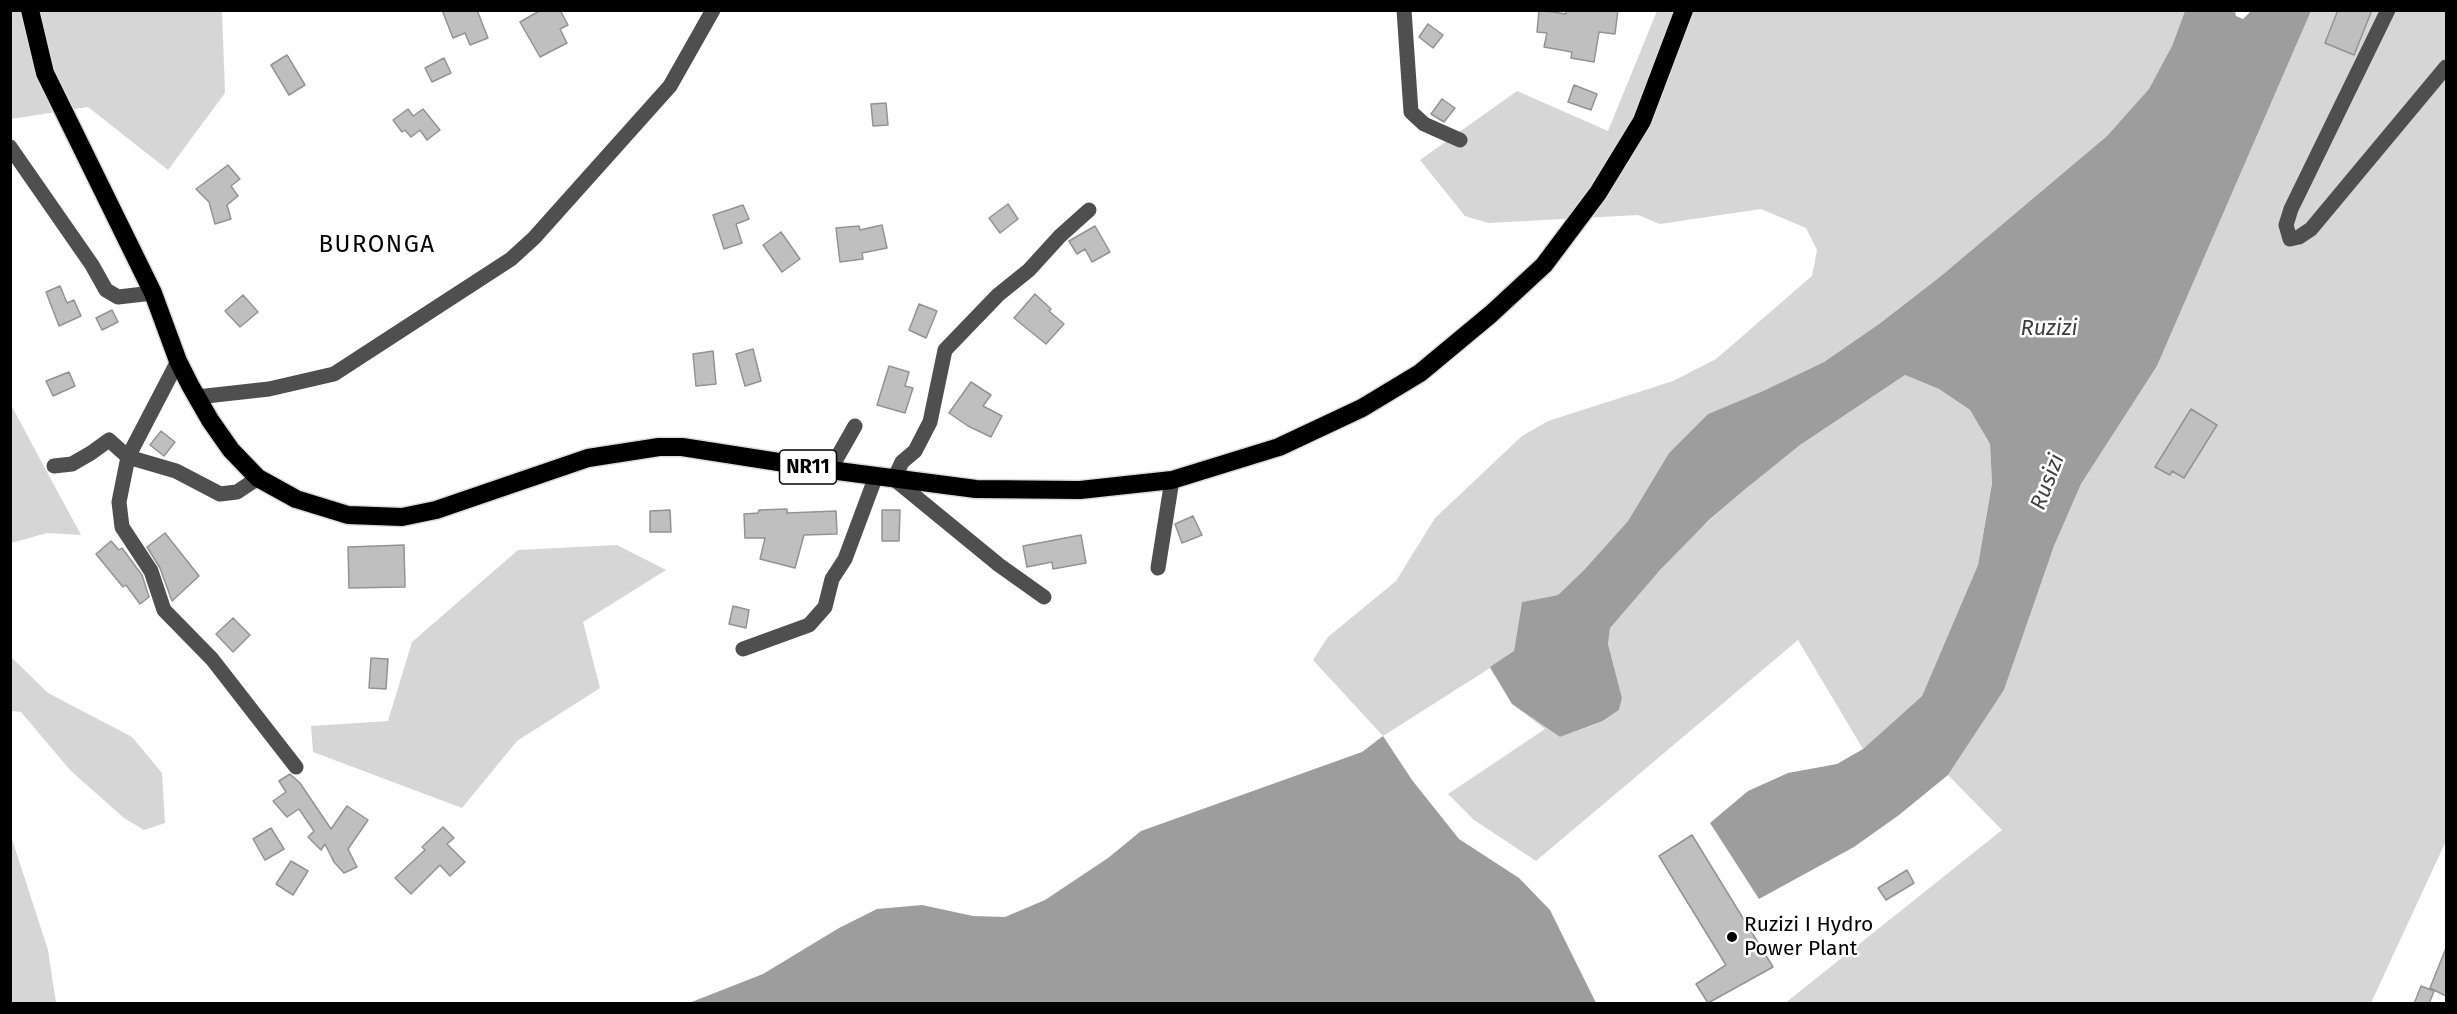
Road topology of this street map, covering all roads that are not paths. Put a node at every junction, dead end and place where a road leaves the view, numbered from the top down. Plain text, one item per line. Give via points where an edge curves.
1 (30, 10) edge
2 (713, 10) edge
3 (1404, 10) edge
4 (1684, 10) edge
5 (2388, 10) edge
6 (2446, 68) edge
7 (1460, 140) dead end
8 (10, 147) edge
9 (1089, 210) dead end
10 (153, 292) junction
11 (178, 361) junction
12 (197, 397) junction
13 (855, 426) dead end
14 (128, 457) junction
15 (54, 466) dead end
16 (830, 470) junction
17 (885, 477) junction
18 (258, 478) junction
19 (1172, 480) junction
20 (1158, 568) dead end
21 (1044, 597) dead end
22 (743, 649) dead end
23 (296, 767) dead end

1 - 10 highway, NR11 via 45,73
2 - 12 street via 670,86 511,259 334,374 269,389
3 - 7 street via 1411,112 1424,124
4 - 19 highway, NR11 via 1642,121 1598,194 1544,265 1491,314 1420,372 1362,408 1279,447
5 - 6 street via 2291,209 2286,225 2290,239 2311,229
8 - 10 street via 106,290 118,297
9 - 17 street via 945,350 930,422 915,451
10 - 11 highway, NR11
11 - 12 highway, NR11
11 - 14 street
12 - 18 highway, NR11 via 231,450
13 - 16 street
14 - 15 street via 109,440 72,464
14 - 18 street via 176,471 220,494 237,492
14 - 23 street via 118,502 122,527 152,571 164,610 212,659
16 - 17 highway, NR11
16 - 18 highway, NR11 via 682,447 632,450 588,458 436,510 402,517 348,515 296,499
17 - 19 highway, NR11 via 976,489 1080,490
17 - 21 street
17 - 22 street via 832,579 825,607 809,625
19 - 20 street

